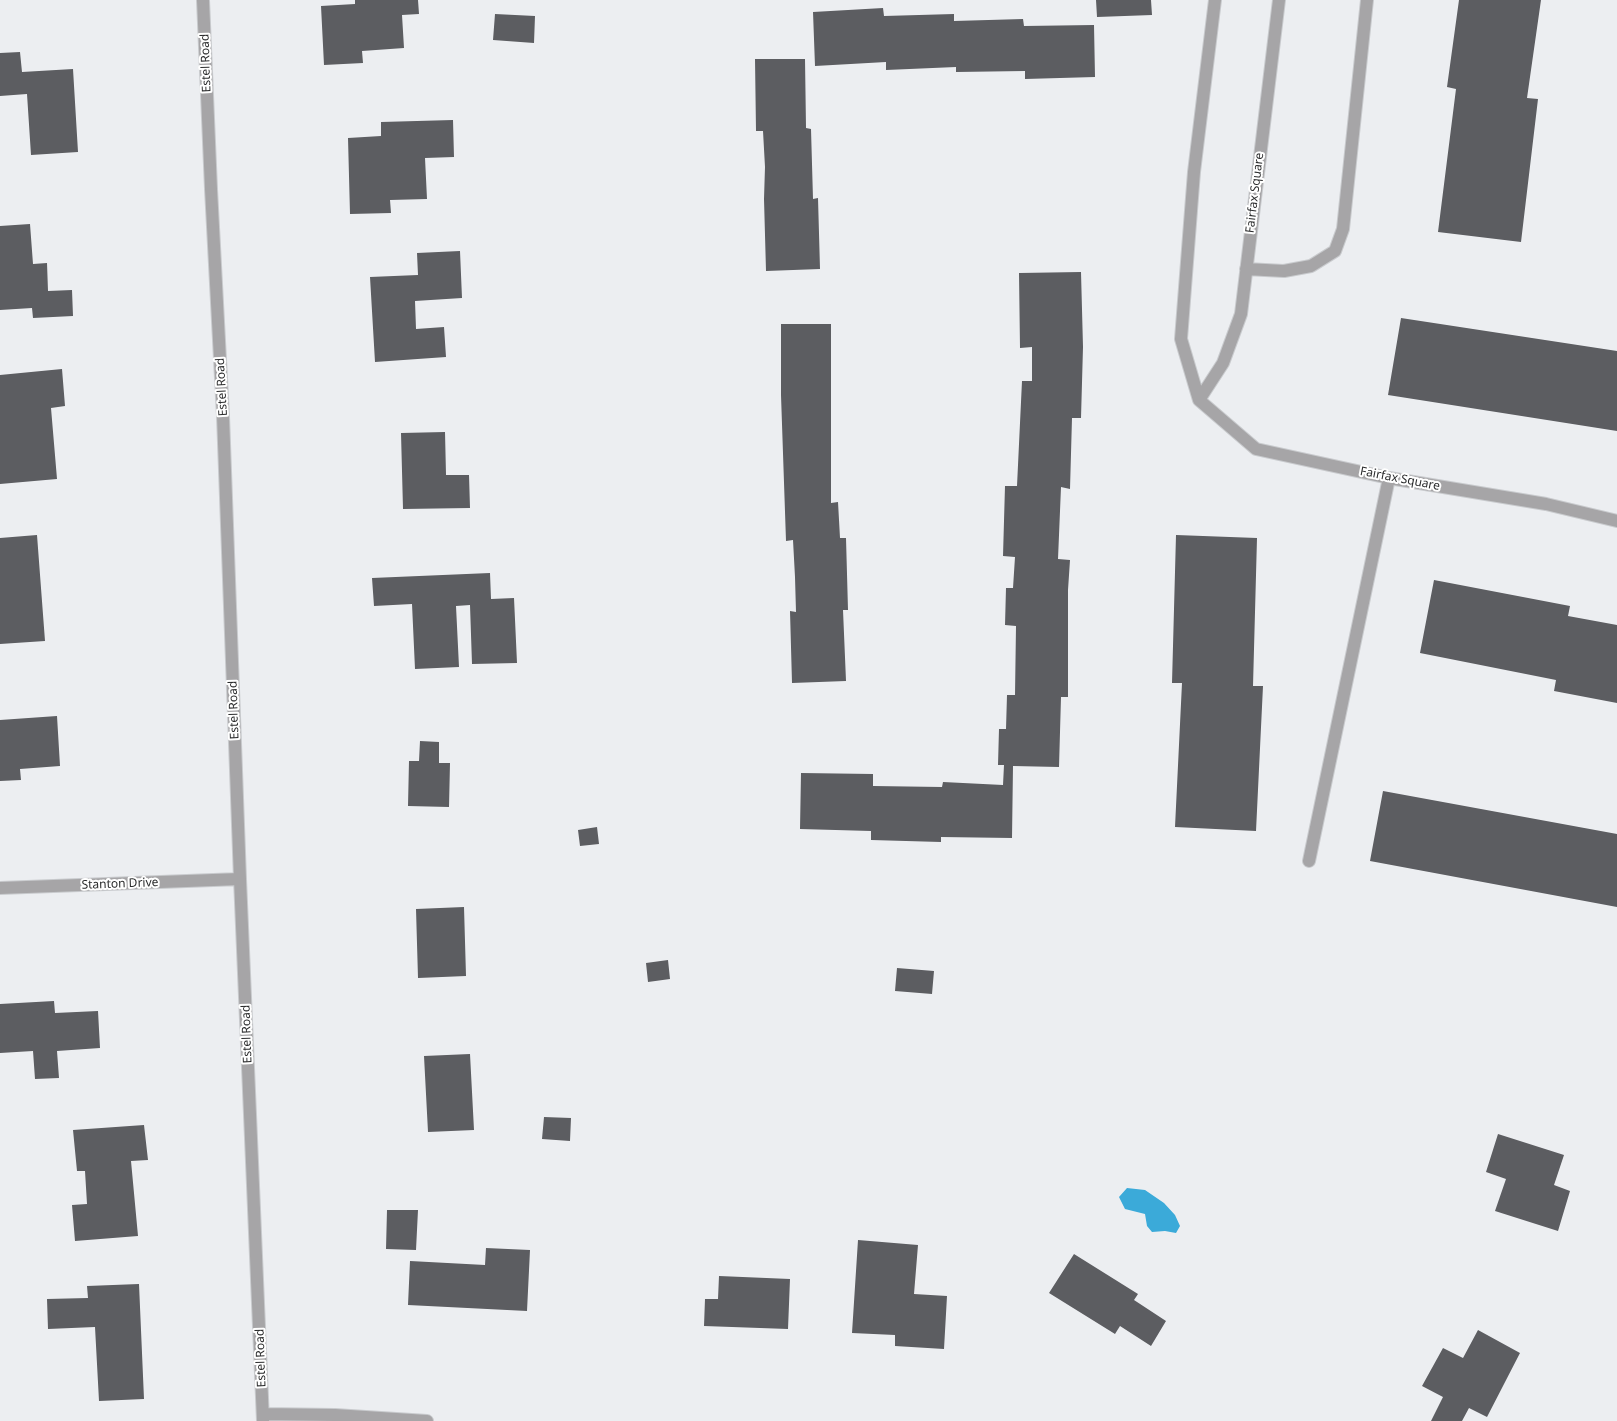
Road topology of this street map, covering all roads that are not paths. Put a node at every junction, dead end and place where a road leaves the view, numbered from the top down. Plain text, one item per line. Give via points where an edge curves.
1 (203, 0) edge
2 (1215, 0) edge
3 (1279, 0) edge
4 (1367, 0) edge
5 (1246, 269) junction
6 (1199, 400) junction
7 (1389, 478) junction
8 (1617, 521) edge
9 (1309, 862) dead end
10 (240, 880) junction
11 (0, 888) edge
12 (263, 1418) edge
13 (427, 1421) edge

1 - 10 street, Estel Road via 224,416
2 - 6 street via 1194,172 1181,339
3 - 5 street, Fairfax Square
4 - 5 street via 1343,229 1335,251 1310,266 1284,271
5 - 6 street, Fairfax Square via 1241,314 1223,363
6 - 7 street, Fairfax Square via 1256,449
7 - 8 street, Fairfax Square via 1546,504
7 - 9 street
10 - 11 street, Stanton Drive
10 - 12 street, Estel Road
12 - 13 street via 335,1415

